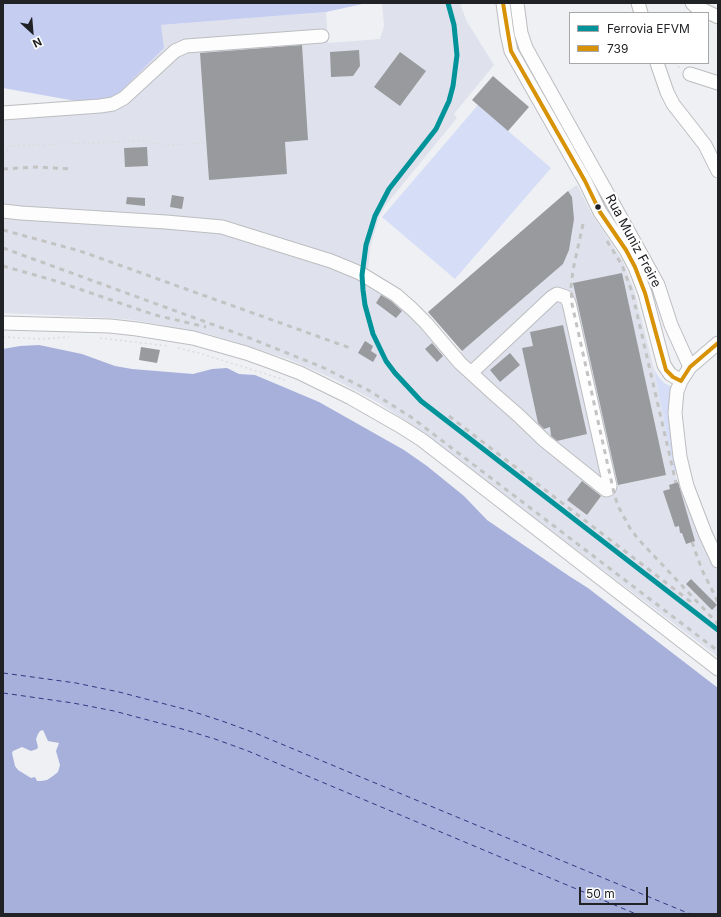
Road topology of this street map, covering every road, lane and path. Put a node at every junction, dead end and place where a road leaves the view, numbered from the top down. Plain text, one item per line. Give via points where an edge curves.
1 (503, 3) edge
2 (517, 3) edge
3 (692, 3) edge
4 (708, 12) edge
5 (322, 36) dead end
6 (658, 64) edge
7 (690, 74) dead end
8 (718, 84) edge
9 (3, 114) edge
10 (573, 131) junction
11 (561, 139) junction
12 (206, 143) dead end
13 (715, 156) edge
14 (3, 160) edge
15 (718, 171) edge
16 (3, 211) edge
17 (3, 323) edge
18 (73, 336) dead end
19 (95, 337) dead end
20 (3, 338) edge
21 (718, 342) edge
22 (168, 346) dead end
23 (176, 347) dead end
24 (690, 367) junction
25 (471, 373) junction
26 (286, 381) dead end
27 (681, 381) junction
28 (718, 561) edge
29 (718, 669) edge

1 - 11 street, Rua Muniz Freire via 512,51
2 - 10 street, Rua Muniz Freire via 526,48
3 - 4 street
5 - 9 street via 186,46 175,51 124,98 113,104
6 - 13 street via 673,104
7 - 8 street
10 - 11 street
10 - 24 street, Rua Muniz Freire via 658,285 671,325
11 - 27 street, Rua Muniz Freire via 600,212 635,267 645,293 664,365 670,374
12 - 14 path via 167,145 139,141 9,146
13 - 15 street
16 - 25 street via 207,225 236,231 330,261 362,275 396,295 426,323
17 - 29 street via 110,326 192,338 271,362 351,398 422,440
18 - 20 path via 42,339
19 - 22 path
21 - 24 street
23 - 26 path
24 - 27 street
25 - 25 street via 555,450 606,490 610,488 566,297 558,294 552,297
27 - 28 street via 677,391 675,413 680,457 692,500

